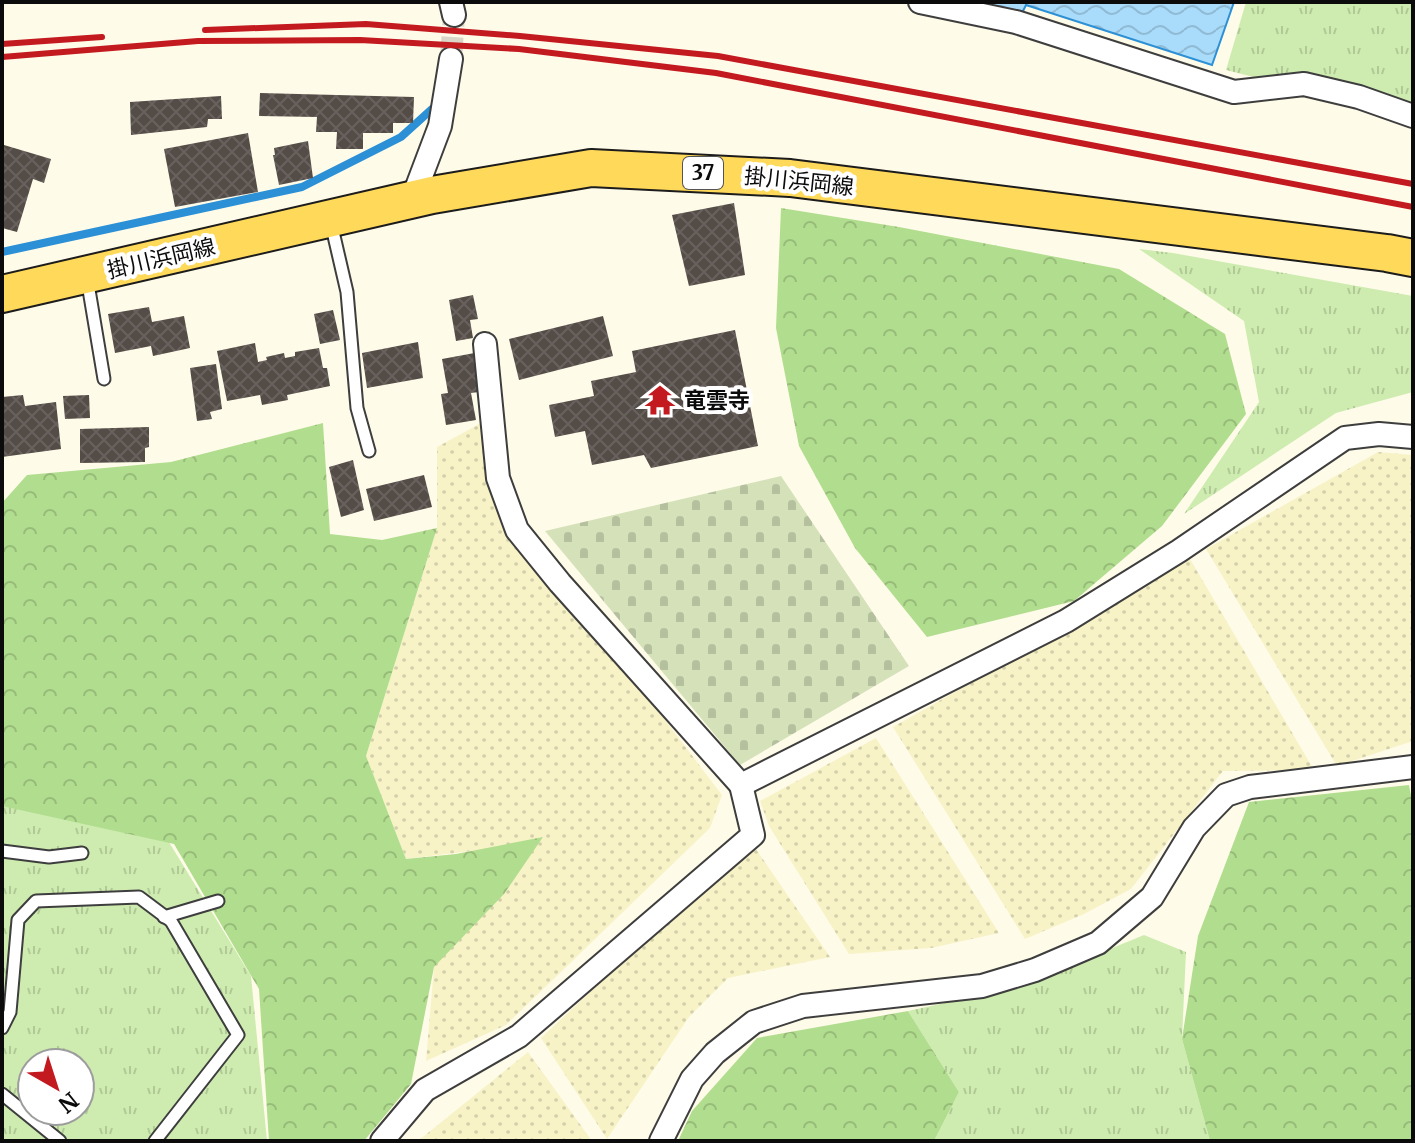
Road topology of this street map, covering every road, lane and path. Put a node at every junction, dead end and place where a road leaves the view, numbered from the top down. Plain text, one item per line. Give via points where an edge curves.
1 (920, 2) edge
2 (451, 59) tunnel mouth
3 (1413, 116) edge
4 (412, 200) junction
5 (330, 219) junction
6 (1413, 258) edge
7 (86, 275) junction
8 (2, 294) edge
9 (485, 344) dead end
10 (104, 379) dead end
11 (1413, 437) edge
12 (369, 451) dead end
13 (1413, 767) edge
14 (741, 785) junction
15 (2, 851) edge
16 (82, 853) dead end
17 (218, 901) dead end
18 (164, 917) junction
19 (2, 1028) edge
20 (2, 1094) edge
21 (60, 1141) edge
22 (155, 1141) edge
23 (382, 1141) edge
24 (661, 1141) edge

1 - 3 street via 1016,22 1234,92 1304,84
2 - 4 street via 440,126
4 - 5 main road, 掛川浜岡線 / 37
4 - 6 main road, 掛川浜岡線 / 37 via 591,168 630,168 790,178
5 - 7 main road, 掛川浜岡線 / 37
5 - 12 lane via 347,292 357,408
7 - 8 main road, 掛川浜岡線 / 37
7 - 10 lane
9 - 14 street via 498,478 517,530
11 - 14 street via 1345,438 1066,621
13 - 24 street via 1250,787 1226,795 1194,828 1152,897 1098,943 1035,970 982,986 803,1006 754,1022 692,1079
14 - 23 street via 753,835 519,1036 425,1090
15 - 16 lane via 49,857
17 - 18 lane
18 - 19 lane via 139,897 36,901 18,920 10,1012
18 - 22 lane via 238,1035
20 - 21 lane

